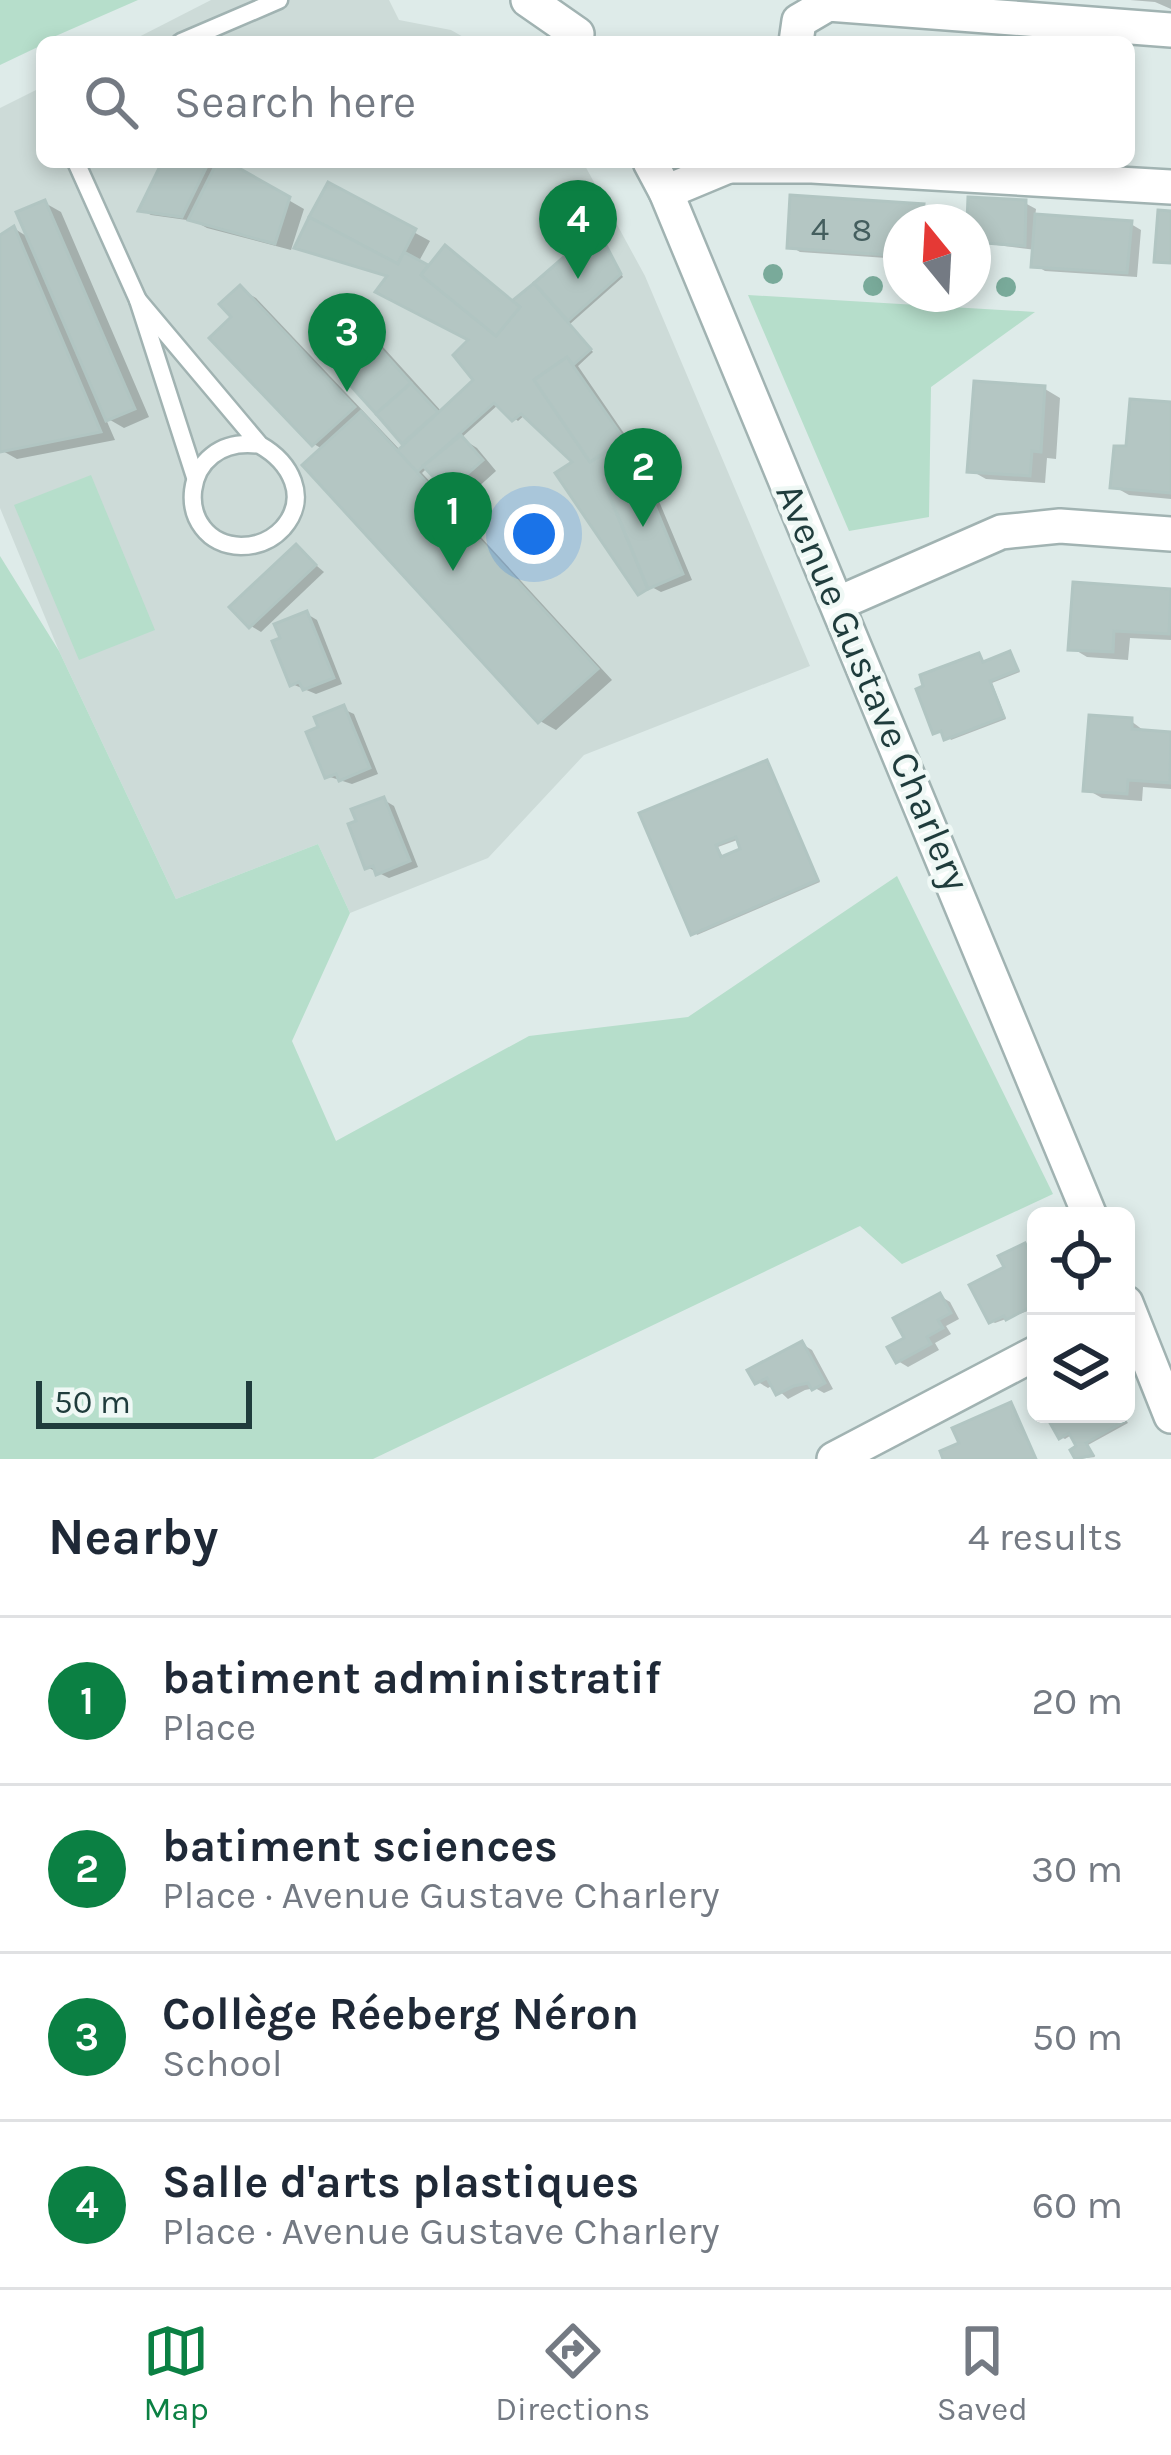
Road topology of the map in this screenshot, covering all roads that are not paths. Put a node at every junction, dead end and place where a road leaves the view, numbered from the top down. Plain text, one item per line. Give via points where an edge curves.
1 (279, 0) edge
2 (528, 0) edge
3 (567, 0) edge
4 (1171, 30) edge
5 (195, 36) edge
6 (576, 36) edge
7 (578, 36) edge
8 (797, 36) edge
9 (79, 168) edge
10 (711, 168) edge
11 (873, 168) edge
12 (658, 177) edge
13 (1171, 187) edge
14 (138, 300) junction
15 (260, 445) junction
16 (195, 477) junction
17 (1171, 534) edge
18 (839, 603) junction
19 (1086, 1207) edge
20 (1130, 1315) edge
21 (1027, 1358) edge
22 (1171, 1416) edge
23 (834, 1459) edge

1 - 5 lane
2 - 6 street
3 - 7 street
4 - 8 street via 828,4 799,21
9 - 14 lane
10 - 12 street
11 - 13 street
12 - 18 street, Avenue Gustave Charlery
14 - 15 lane
14 - 16 lane
15 - 16 lane via 220,448
15 - 16 lane via 292,474 296,495 291,517 266,542 232,545 202,526
17 - 18 street via 1060,526 1001,532
18 - 19 street, Avenue Gustave Charlery
20 - 22 street
21 - 23 street

